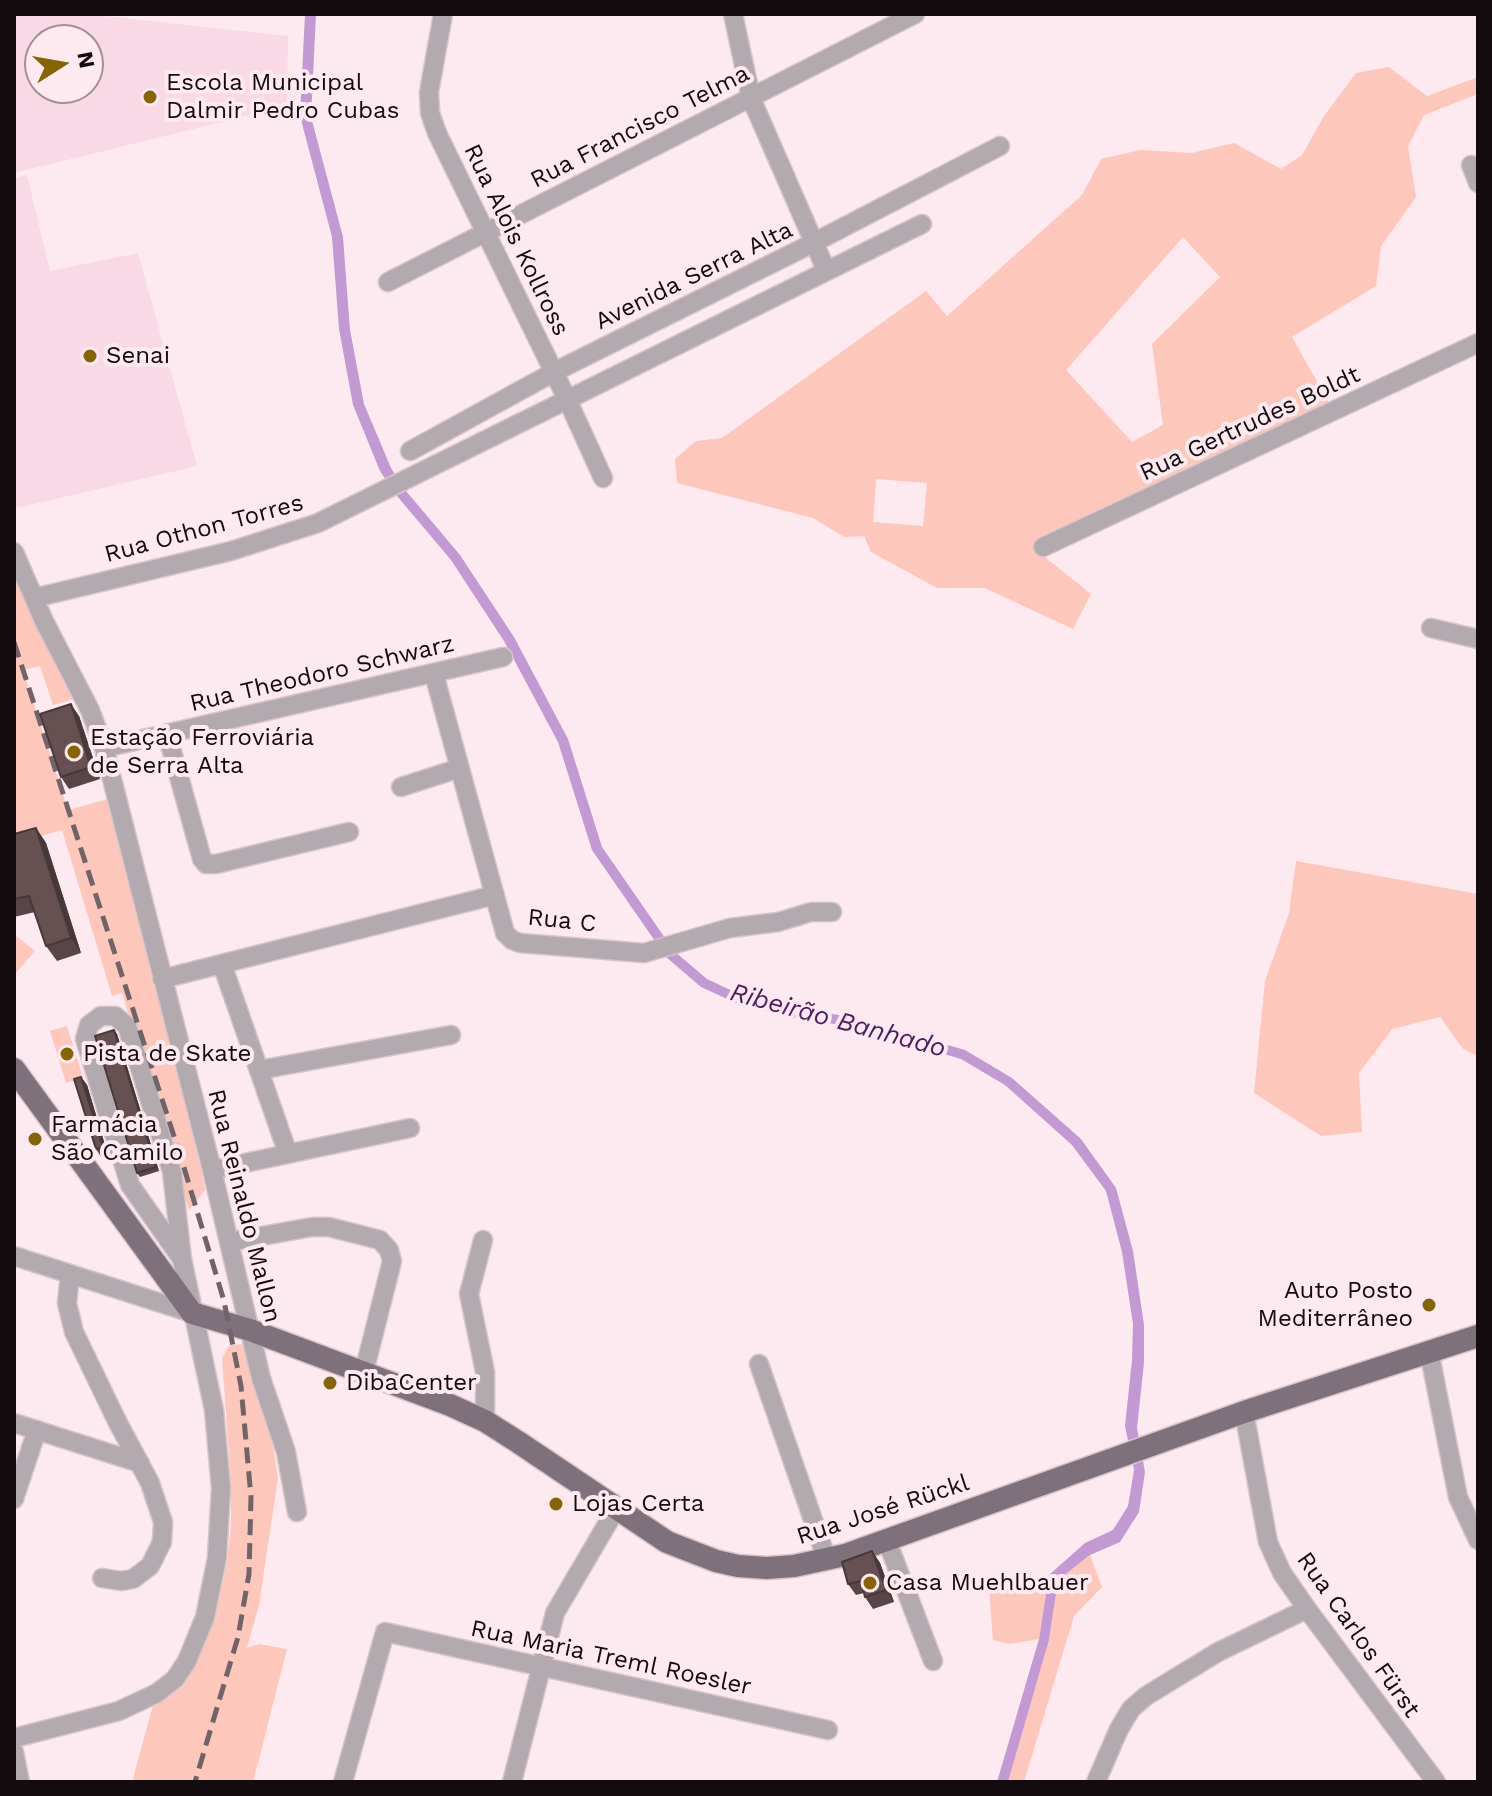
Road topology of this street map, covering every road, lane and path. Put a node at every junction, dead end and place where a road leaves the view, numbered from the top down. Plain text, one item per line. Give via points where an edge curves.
1 (443, 14) edge
2 (733, 14) edge
3 (915, 14) edge
4 (751, 98) junction
5 (1000, 146) dead end
6 (1471, 165) dead end
7 (1478, 183) edge
8 (922, 224) dead end
9 (484, 233) junction
10 (815, 242) junction
11 (826, 270) junction
12 (388, 282) dead end
13 (1478, 343) edge
14 (554, 372) junction
15 (568, 401) junction
16 (410, 451) dead end
17 (603, 478) dead end
18 (1043, 547) dead end
19 (14, 552) edge
20 (34, 598) junction
21 (1431, 628) dead end
22 (1478, 639) edge
23 (503, 657) dead end
24 (434, 674) junction
25 (167, 734) junction
26 (104, 748) junction
27 (460, 768) junction
28 (401, 787) dead end
29 (349, 832) dead end
30 (495, 895) junction
31 (832, 912) dead end
32 (222, 964) junction
33 (162, 979) junction
34 (451, 1035) dead end
35 (14, 1069) edge
36 (259, 1070) junction
37 (410, 1128) dead end
38 (288, 1154) junction
39 (212, 1170) junction
40 (483, 1240) dead end
41 (229, 1242) junction
42 (14, 1256) edge
43 (182, 1259) junction
44 (70, 1274) junction
45 (192, 1313) junction
46 (250, 1330) junction
47 (1478, 1336) edge
48 (1429, 1351) junction
49 (759, 1364) dead end
50 (364, 1372) junction
51 (1244, 1412) junction
52 (485, 1421) junction
53 (14, 1423) edge
54 (37, 1430) junction
55 (140, 1463) junction
56 (14, 1499) edge
57 (616, 1509) junction
58 (297, 1512) dead end
59 (1478, 1540) edge
60 (887, 1541) junction
61 (827, 1560) junction
62 (102, 1578) dead end
63 (1307, 1609) junction
64 (933, 1661) dead end
65 (541, 1668) junction
66 (828, 1730) dead end
67 (14, 1738) edge
68 (14, 1752) edge
69 (18, 1779) edge
70 (343, 1782) edge
71 (512, 1782) edge
72 (1096, 1782) edge
73 (1436, 1782) edge

1 - 9 street, Rua Alois Kollross via 430,113
2 - 4 street
3 - 4 street, Rua Francisco Telma
4 - 9 street, Rua Francisco Telma
4 - 10 street
5 - 10 street, Avenida Serra Alta
6 - 7 street
8 - 11 street
9 - 12 street, Rua Francisco Telma
9 - 14 street, Rua Alois Kollross
10 - 11 street
10 - 14 street, Avenida Serra Alta
11 - 15 street
13 - 18 street, Rua Gertrudes Boldt
14 - 15 street, Rua Alois Kollross
14 - 16 street, Avenida Serra Alta
15 - 17 street, Rua Alois Kollross
15 - 20 street, Rua Othon Torres via 318,523 268,541
19 - 20 street, Rua Reinaldo Mallon
20 - 26 street, Rua Reinaldo Mallon
21 - 22 street
23 - 24 street, Rua Theodoro Schwarz
24 - 25 street, Rua Theodoro Schwarz
24 - 27 street, Rua C
25 - 26 street, Rua Theodoro Schwarz
25 - 29 street via 206,864
26 - 33 street, Rua Reinaldo Mallon
27 - 28 street
27 - 30 street, Rua C
30 - 31 street, Rua C via 505,933 520,943 635,952 656,951 730,928
30 - 32 street
32 - 33 street
32 - 36 street
33 - 39 street, Rua Reinaldo Mallon
34 - 36 street
35 - 45 main road
36 - 38 street
37 - 38 street
38 - 39 street
39 - 41 street, Rua Reinaldo Mallon
40 - 52 street via 469,1294 485,1372
41 - 46 street, Rua Reinaldo Mallon
41 - 50 street via 312,1227 380,1240 392,1261
42 - 44 street
43 - 43 street via 130,1185 85,1039 89,1025 101,1016 115,1016 127,1026 172,1172
43 - 45 street
44 - 45 street
44 - 55 street via 71,1322
45 - 46 main road, Rua José Rückl
45 - 67 street via 214,1410 221,1488 217,1558 197,1638 175,1679 137,1704
46 - 50 main road, Rua José Rückl
46 - 58 street, Rua Reinaldo Mallon via 286,1452
47 - 48 main road, Rua José Rückl
48 - 51 main road, Rua José Rückl
48 - 59 street via 1458,1497
49 - 61 street
50 - 52 main road, Rua José Rückl
51 - 60 main road, Rua José Rückl
51 - 63 street, Rua Carlos Fürst via 1268,1542
52 - 57 main road, Rua José Rückl
53 - 54 street
54 - 55 street
54 - 56 street
55 - 62 street via 160,1509 162,1542 150,1566 133,1579
57 - 61 main road, Rua José Rückl via 667,1542 716,1561 767,1568
57 - 65 street via 555,1613
60 - 61 main road, Rua José Rückl
60 - 64 street
63 - 72 street via 1218,1652 1146,1696 1119,1729
63 - 73 street, Rua Carlos Fürst
65 - 66 street, Rua Maria Treml Roesler
65 - 70 street, Rua Maria Treml Roesler via 385,1632
65 - 71 street
68 - 69 street

